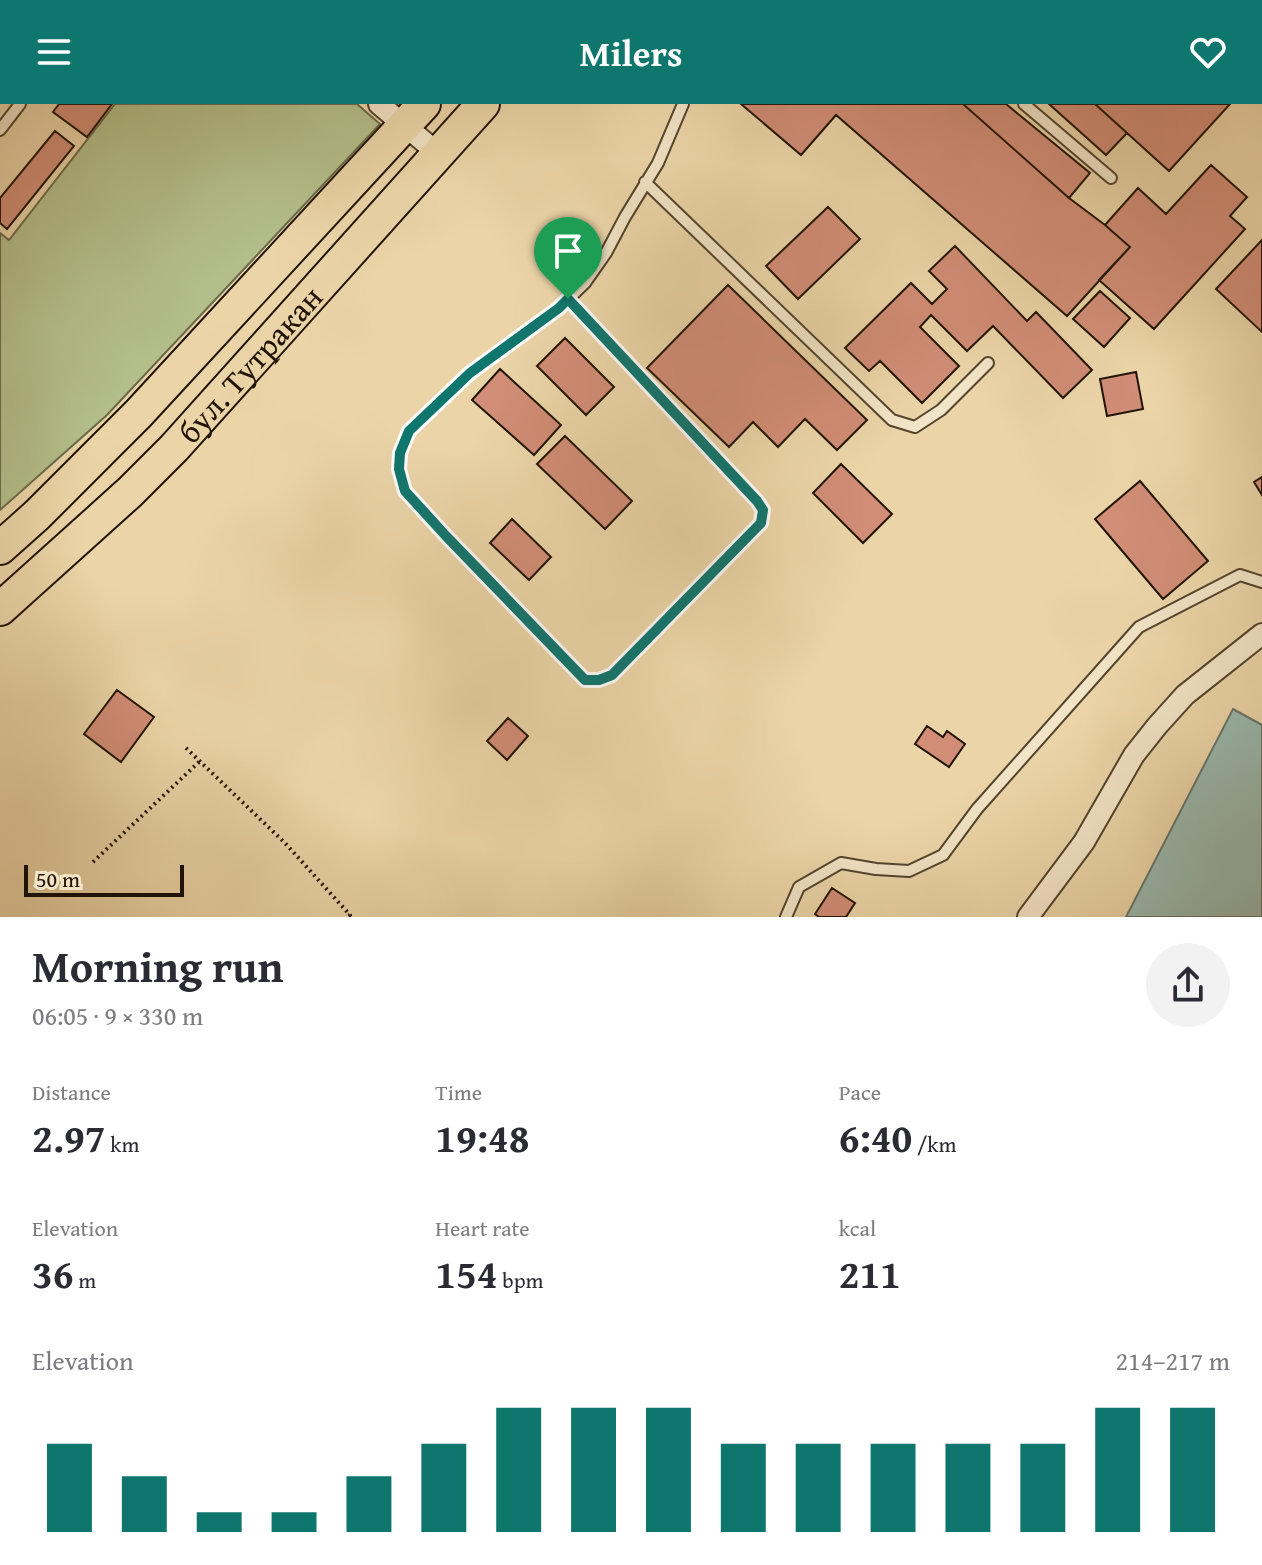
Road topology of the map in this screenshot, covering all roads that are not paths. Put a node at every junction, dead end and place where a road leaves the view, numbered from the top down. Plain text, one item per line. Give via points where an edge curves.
1 (20, 104) edge
2 (379, 104) edge
3 (483, 104) edge
4 (683, 104) edge
5 (1024, 104) edge
6 (415, 115) edge
7 (0, 130) edge
8 (440, 155) junction
9 (1111, 178) dead end
10 (645, 182) junction
11 (568, 299) junction
12 (988, 363) dead end
13 (0, 548) edge
14 (1262, 582) edge
15 (0, 609) edge
16 (1262, 634) edge
17 (786, 917) edge
18 (1028, 917) edge

1 - 7 lane
2 - 6 street
3 - 8 main road, бул. Тутракан
4 - 10 lane
5 - 9 lane
6 - 8 street
6 - 13 main road, бул. Тутракан via 139,413
8 - 15 main road, бул. Тутракан via 174,448
10 - 11 lane via 606,253
10 - 12 lane via 892,420 915,427 941,410
11 - 11 lane via 470,373 409,431 399,469 405,491 446,536 585,680 599,680 612,675 761,523 763,510
14 - 17 lane via 1240,575 1139,627 977,809 943,855 909,871 841,863 799,887
16 - 18 street via 1185,695 1157,726 1134,755 1084,842

